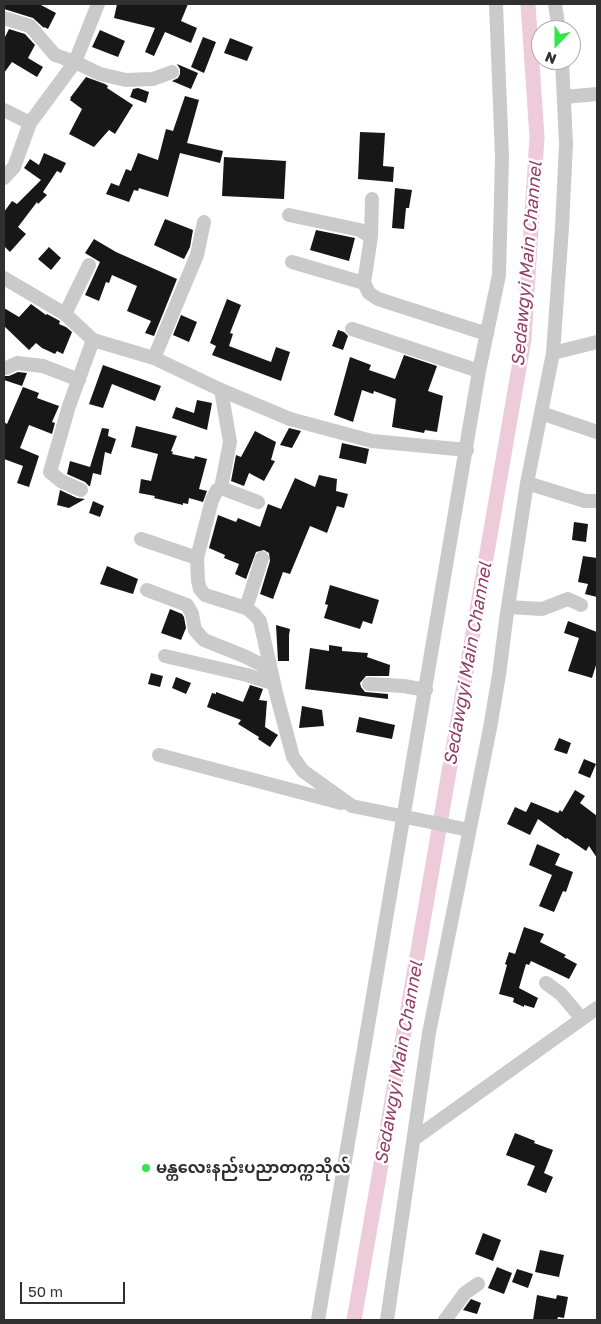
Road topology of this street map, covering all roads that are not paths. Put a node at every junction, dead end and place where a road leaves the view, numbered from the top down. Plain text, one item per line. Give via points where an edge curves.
1 (98, 4) edge
2 (496, 4) edge
3 (555, 4) edge
4 (4, 18) edge
5 (557, 20) edge
6 (75, 62) junction
7 (563, 70) edge
8 (172, 72) dead end
9 (597, 94) edge
10 (564, 97) junction
11 (4, 110) edge
12 (30, 123) junction
13 (4, 178) edge
14 (372, 199) dead end
15 (290, 215) dead end
16 (204, 222) dead end
17 (371, 237) junction
18 (292, 262) dead end
19 (88, 264) dead end
20 (4, 278) edge
21 (364, 283) junction
22 (65, 314) junction
23 (352, 329) dead end
24 (487, 334) junction
25 (94, 340) junction
26 (597, 342) edge
27 (553, 353) junction
28 (154, 358) junction
29 (6, 368) dead end
30 (479, 371) junction
31 (80, 380) junction
32 (221, 390) junction
33 (541, 413) junction
34 (597, 432) edge
35 (467, 450) junction
36 (527, 483) junction
37 (221, 488) junction
38 (81, 490) dead end
39 (597, 501) edge
40 (258, 502) dead end
41 (141, 538) dead end
42 (197, 558) junction
43 (262, 558) dead end
44 (147, 590) dead end
45 (581, 605) dead end
46 (508, 607) junction
47 (246, 608) junction
48 (165, 656) dead end
49 (269, 682) junction
50 (369, 684) dead end
51 (426, 690) junction
52 (277, 697) junction
53 (159, 755) dead end
54 (352, 806) junction
55 (404, 817) junction
56 (462, 829) junction
57 (546, 983) dead end
58 (597, 1008) edge
59 (582, 1019) junction
60 (414, 1139) junction
61 (478, 1284) dead end
62 (318, 1320) edge
63 (387, 1320) edge
64 (445, 1320) edge

1 - 6 street
2 - 24 street via 502,157 501,241 499,275
3 - 5 street
4 - 6 street via 30,26 55,55
6 - 8 street via 100,74 126,80 153,79
6 - 12 street
7 - 10 street
9 - 10 street
10 - 27 street via 566,153
11 - 12 street
12 - 13 street via 14,167
14 - 17 street
15 - 17 street via 360,230
16 - 28 street via 198,255
17 - 21 street
18 - 21 street
19 - 22 street
20 - 22 street
21 - 24 street via 378,300
22 - 25 street
23 - 30 street
24 - 30 street
25 - 28 street
25 - 31 street
26 - 27 street
27 - 33 street
28 - 32 street
29 - 31 street via 17,363 42,366
30 - 35 street
31 - 38 street via 50,472
32 - 35 street via 290,419 372,441
32 - 37 street via 230,442
33 - 34 street
33 - 36 street
35 - 51 street
36 - 39 street via 585,501
36 - 46 street
37 - 40 street
37 - 42 street via 214,494
41 - 42 street
42 - 47 street via 200,590 205,595
43 - 47 street
44 - 49 street via 187,605 198,635 264,666
45 - 46 street via 568,599 542,609
46 - 56 street via 498,684
47 - 52 street via 260,621
48 - 49 street
49 - 52 street
50 - 51 street
51 - 55 street
52 - 54 street via 293,757 303,771
53 - 54 street
54 - 55 street
55 - 56 street
55 - 62 street
56 - 60 street
57 - 59 street via 561,994
58 - 59 street
59 - 60 street
60 - 63 street
61 - 64 street via 465,1293

